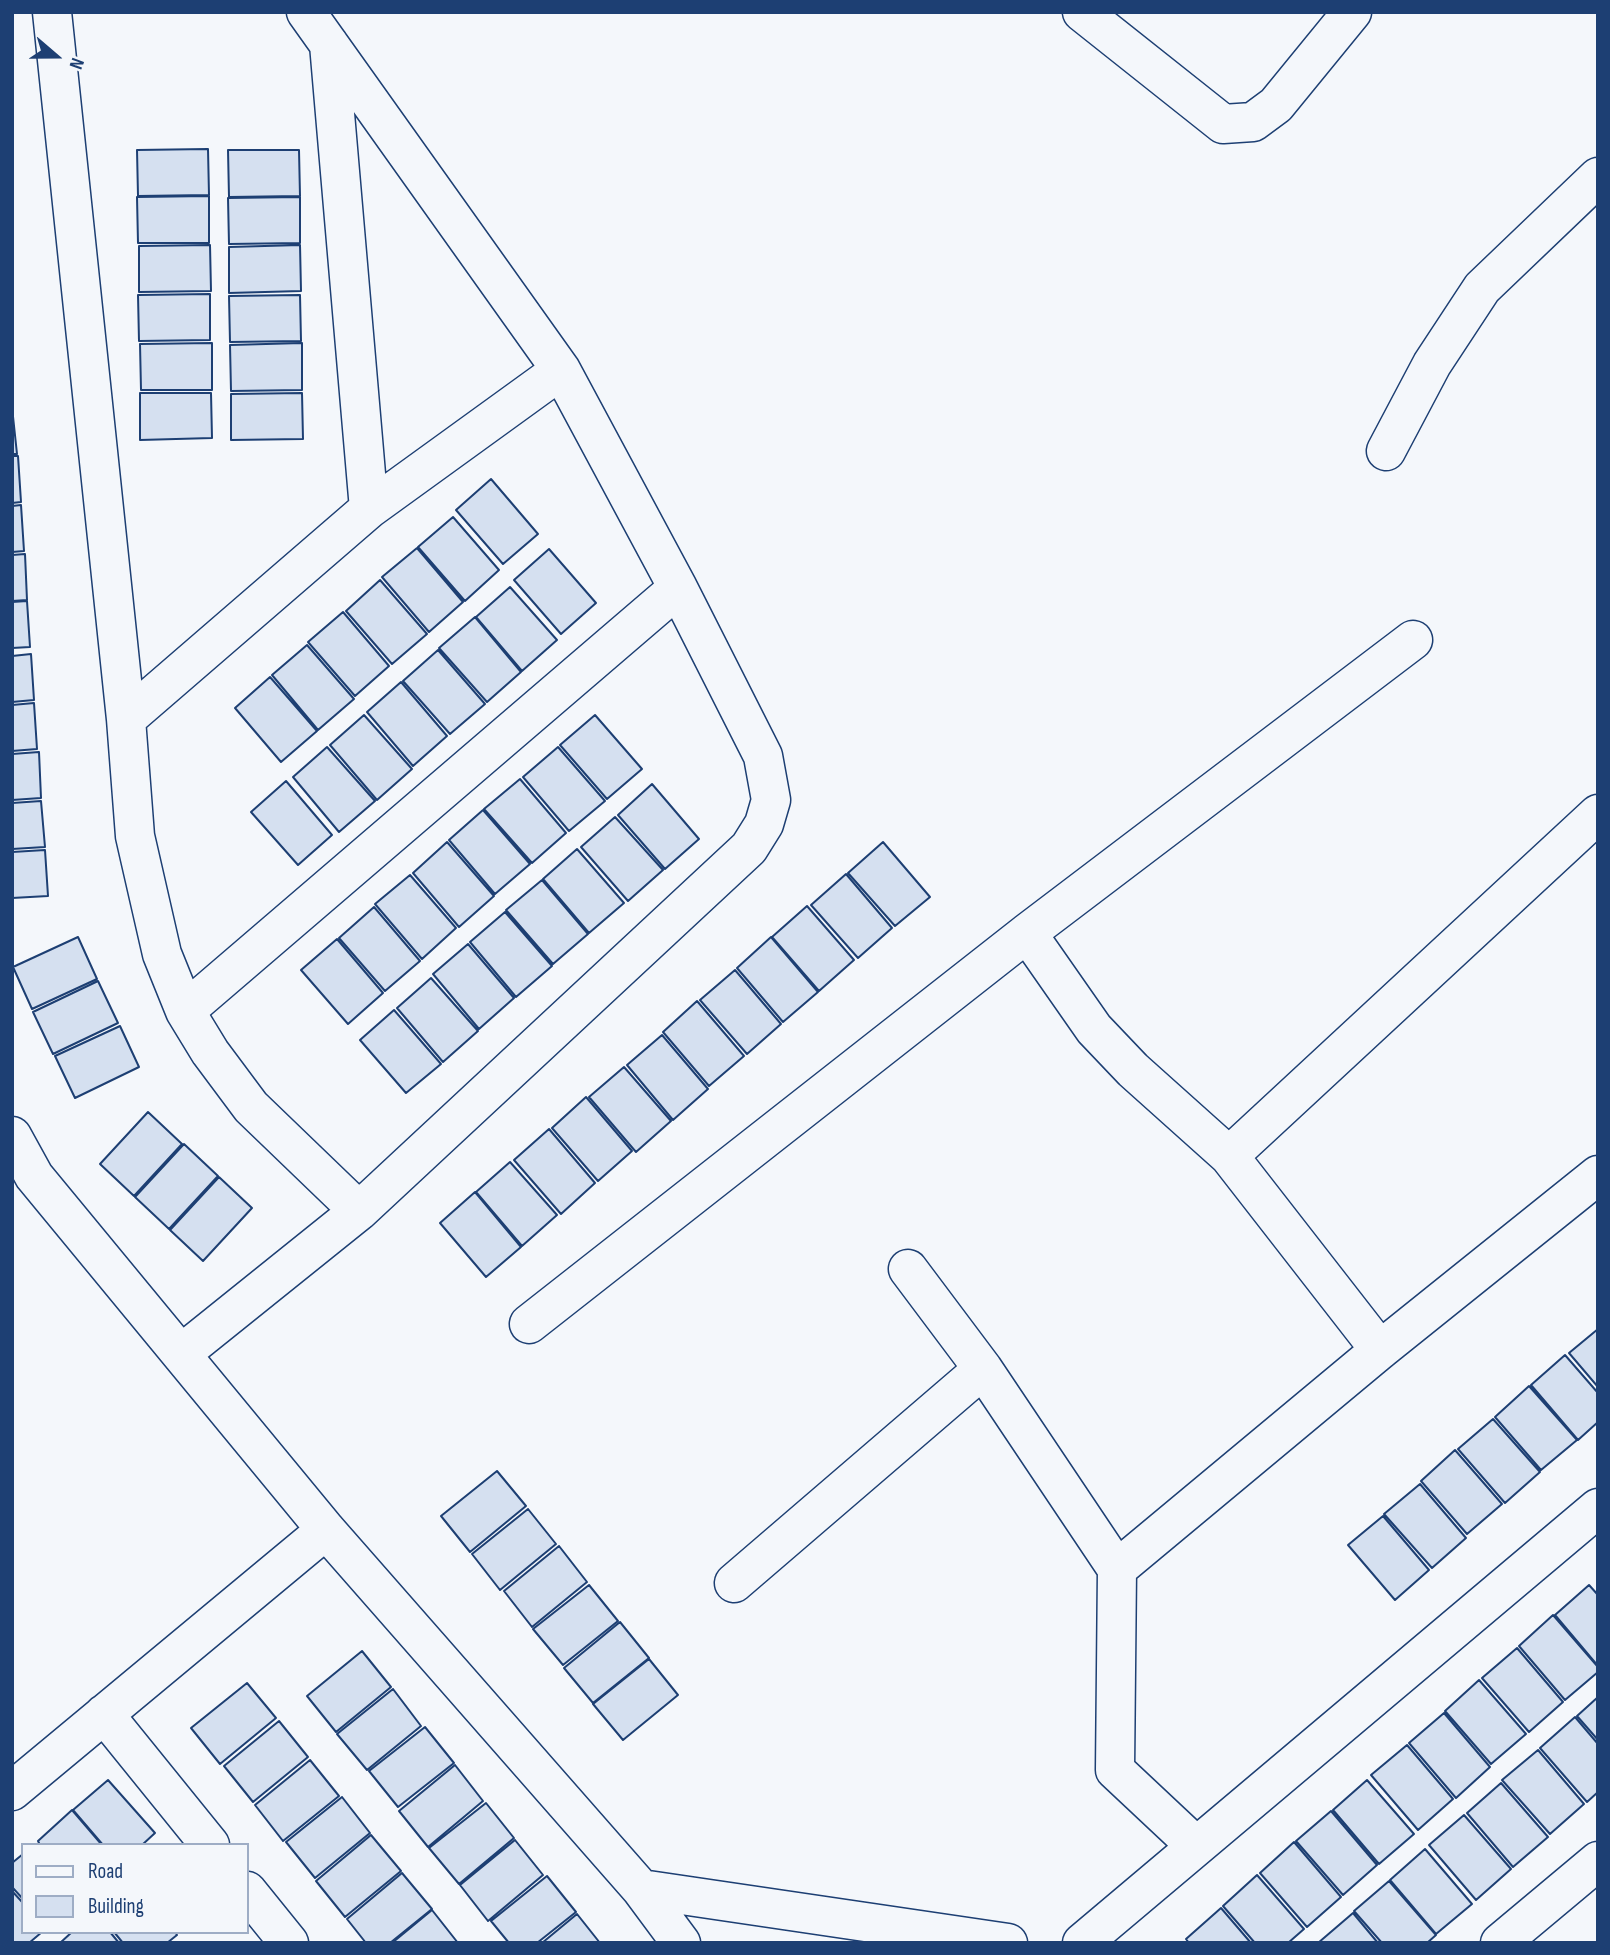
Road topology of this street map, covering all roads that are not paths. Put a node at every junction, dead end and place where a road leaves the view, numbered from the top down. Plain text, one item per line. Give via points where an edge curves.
1 (52, 12) edge
2 (1082, 12) edge
3 (1352, 12) edge
4 (318, 27) edge
5 (1598, 177) edge
6 (561, 370) junction
7 (1386, 451) dead end
8 (369, 509) junction
9 (678, 588) junction
10 (1413, 640) dead end
11 (126, 719) junction
12 (1598, 814) edge
13 (1027, 933) junction
14 (185, 1011) junction
15 (12, 1136) edge
16 (1229, 1156) junction
17 (1598, 1175) edge
18 (359, 1211) junction
19 (908, 1269) dead end
20 (529, 1324) dead end
21 (1380, 1350) junction
22 (181, 1354) junction
23 (983, 1369) junction
24 (1598, 1508) edge
25 (326, 1530) junction
26 (1117, 1569) junction
27 (734, 1583) dead end
28 (104, 1714) junction
29 (12, 1791) edge
30 (208, 1843) edge
31 (1196, 1846) junction
32 (1598, 1861) edge
33 (640, 1889) junction
34 (248, 1893) edge
35 (271, 1937) edge
36 (681, 1943) edge
37 (1008, 1943) edge
38 (1082, 1943) edge
39 (1500, 1943) edge

1 - 11 street
2 - 3 street via 1223,124 1252,122 1276,105
4 - 6 street
4 - 8 street
5 - 7 street via 1482,288 1432,364
6 - 8 street
6 - 9 street
8 - 11 street
9 - 14 street
9 - 18 street via 763,756 771,800 764,824 749,848
10 - 13 street
11 - 14 street via 135,836 162,954
12 - 16 street
13 - 16 street via 1094,1030
13 - 20 street
14 - 18 street via 251,1107
15 - 22 street via 34,1176
16 - 21 street
17 - 21 street
18 - 22 street
19 - 23 street
21 - 26 street
22 - 25 street
23 - 26 street
23 - 27 street
24 - 31 street
25 - 28 street
25 - 33 street
26 - 31 street via 1115,1770
28 - 29 street
28 - 30 street
31 - 38 street
32 - 39 street
33 - 36 street
33 - 37 street
34 - 35 street

